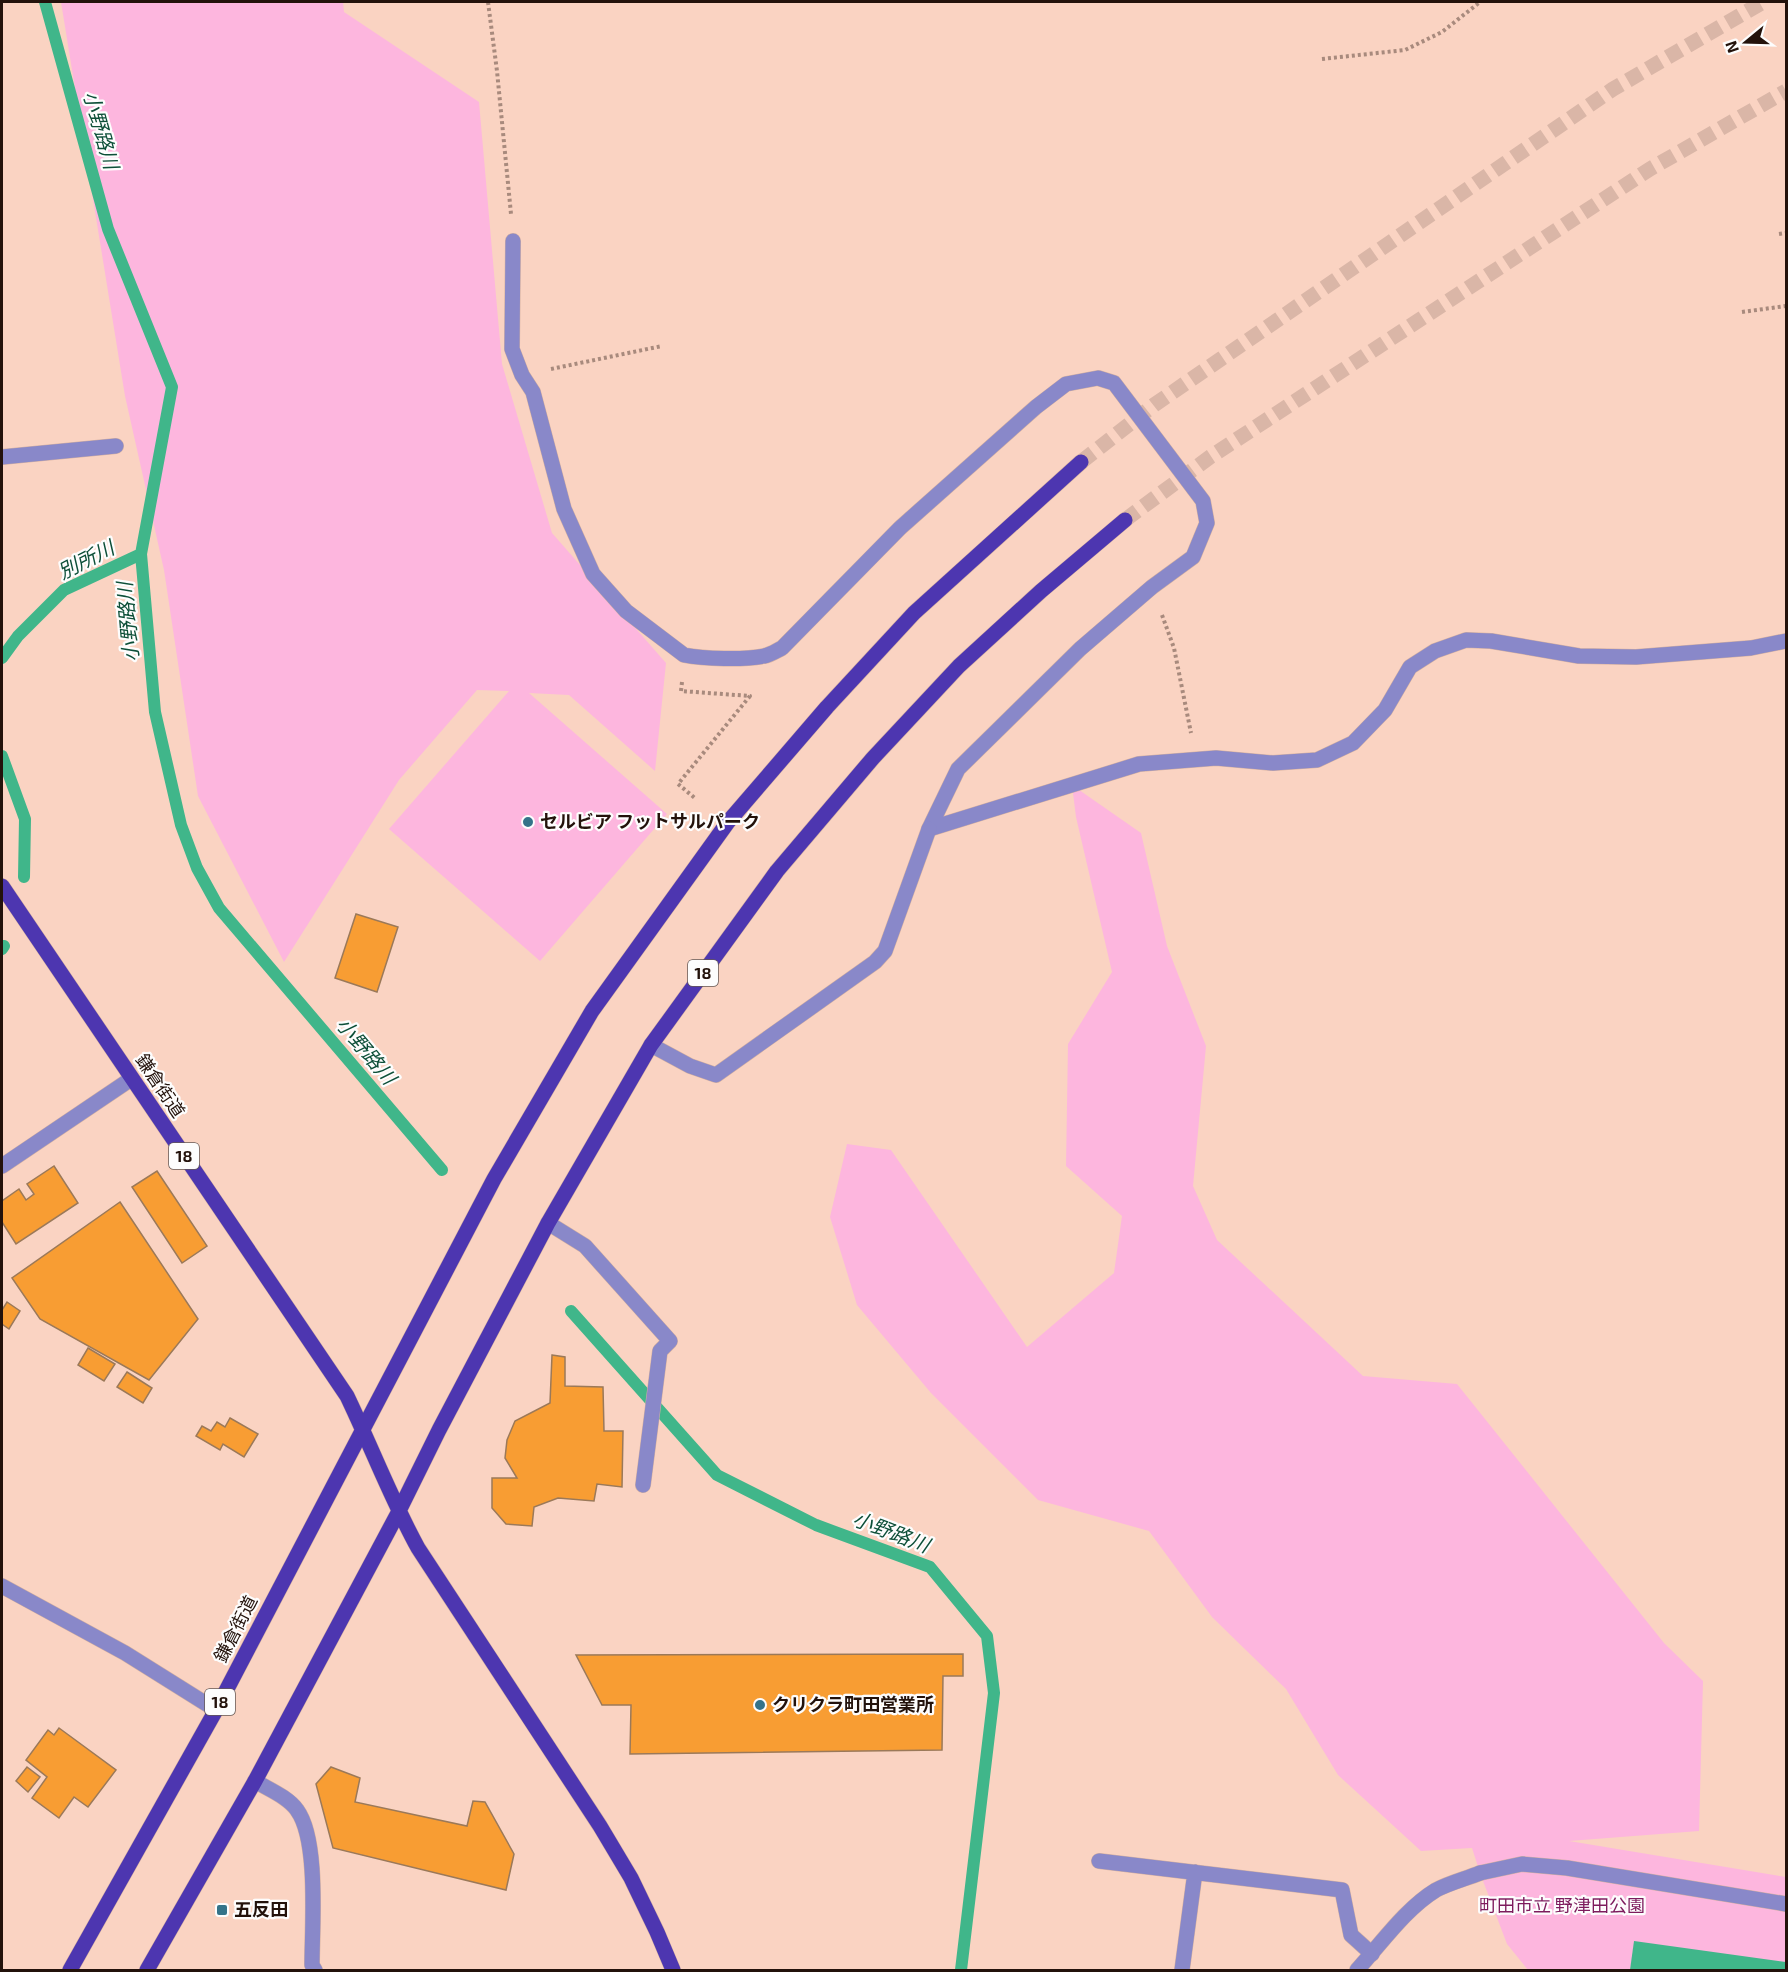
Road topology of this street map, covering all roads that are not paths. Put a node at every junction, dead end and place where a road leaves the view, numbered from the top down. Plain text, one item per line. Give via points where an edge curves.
1 (513, 241) road end
2 (116, 446) dead end
3 (2, 457) edge
4 (1081, 462) tunnel mouth
5 (1125, 520) tunnel mouth
6 (1786, 641) edge
7 (929, 829) junction
8 (2, 886) edge
9 (651, 1045) junction
10 (131, 1079) junction
11 (2, 1166) edge
12 (548, 1223) junction
13 (363, 1429) junction
14 (644, 1485) dead end
15 (398, 1513) junction
16 (2, 1586) edge
17 (216, 1710) junction
18 (255, 1781) junction
19 (1099, 1861) dead end
20 (1195, 1872) junction
21 (1786, 1904) edge
22 (1372, 1954) junction
23 (70, 1971) edge
24 (147, 1971) edge
25 (315, 1971) edge
26 (673, 1971) edge
27 (1182, 1971) edge
28 (1357, 1971) edge

1 - 7 street via 512,349 533,392 564,509 593,574 626,610 684,655 766,656 782,648 900,528 1066,384 1098,378 1113,383 1203,501 1207,523 1192,557 1080,649 958,769
2 - 3 street
4 - 13 main road, 18 via 914,612 728,822 592,1011 494,1179
5 - 9 main road, 18 via 959,666 873,759 777,871
6 - 7 street via 1751,648 1636,657 1579,656 1466,640 1435,651 1410,668 1385,710 1353,743 1317,760 1273,763 1216,758 1139,764
7 - 9 street via 885,951 875,962 716,1075
8 - 10 main road, 鎌倉街道 / 18
9 - 12 main road, 18
10 - 11 street
10 - 13 main road, 鎌倉街道 / 18 via 347,1395
12 - 14 street via 585,1246 670,1341 660,1351
12 - 15 main road, 18
13 - 15 main road, 鎌倉街道 / 18
13 - 17 main road, 鎌倉街道 / 18
15 - 18 main road, 18
15 - 26 main road, 18 via 600,1826 631,1878
16 - 17 street via 125,1653
17 - 23 main road, 鎌倉街道 / 18
18 - 24 main road, 18
18 - 25 street via 296,1809 305,1827 311,1855
19 - 20 street
20 - 22 street via 1342,1890 1351,1935
20 - 27 street
21 - 22 street via 1522,1864 1480,1873 1439,1888 1406,1915
22 - 28 street

